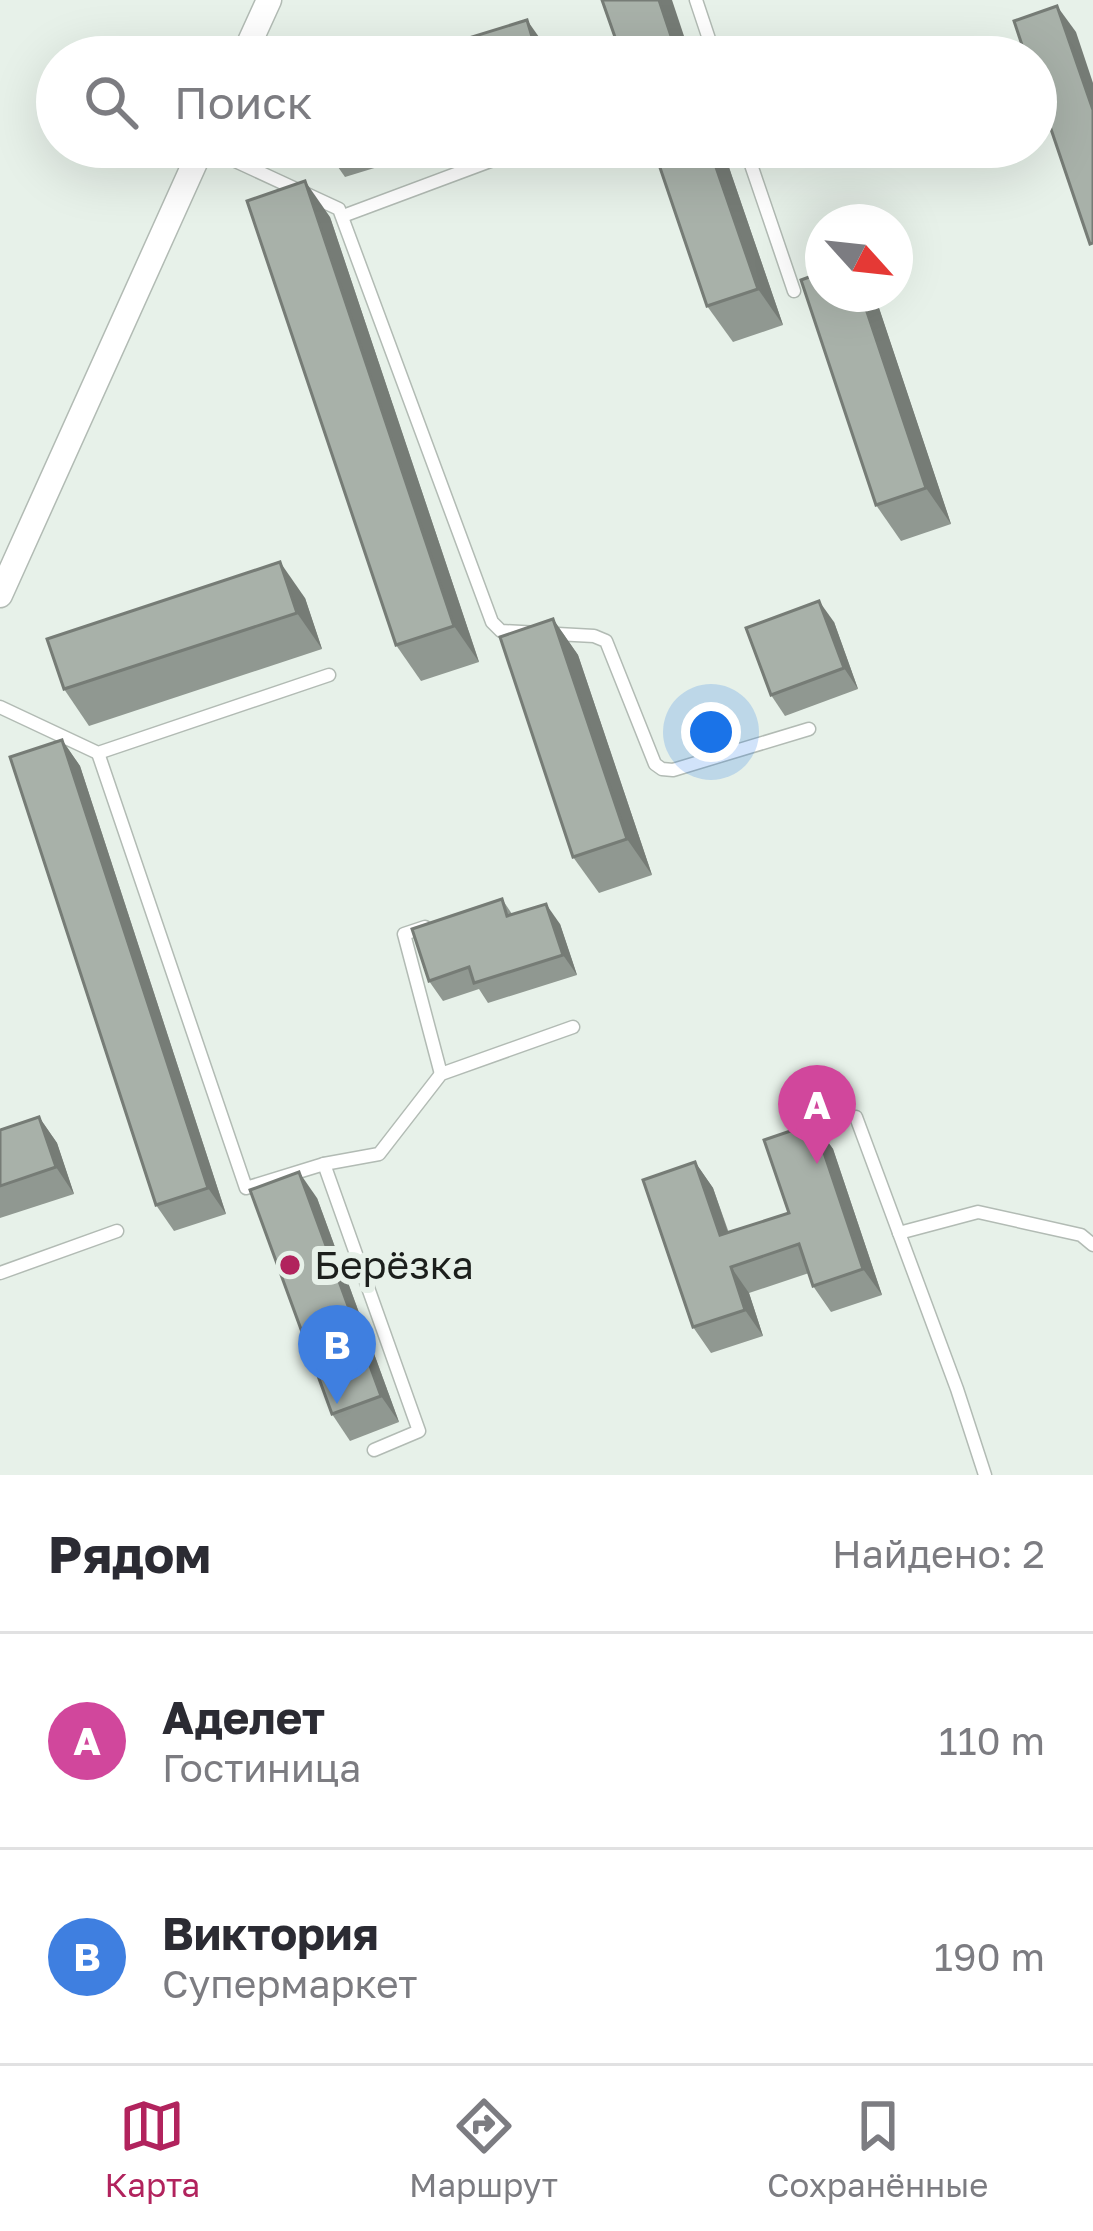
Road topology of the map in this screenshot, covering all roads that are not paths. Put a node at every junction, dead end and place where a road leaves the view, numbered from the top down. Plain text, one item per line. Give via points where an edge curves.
1 (268, 0) edge
2 (696, 0) edge
3 (252, 36) edge
4 (708, 36) edge
5 (194, 168) edge
6 (251, 168) edge
7 (472, 168) edge
8 (753, 168) edge
9 (343, 216) junction
10 (794, 291) dead end
11 (0, 595) edge
12 (329, 675) dead end
13 (0, 707) edge
14 (809, 729) dead end
15 (98, 753) junction
16 (447, 920) edge
17 (573, 1027) dead end
18 (441, 1073) junction
19 (856, 1117) dead end
20 (324, 1164) junction
21 (117, 1231) dead end
22 (899, 1233) junction
23 (1093, 1245) edge
24 (0, 1273) edge
25 (374, 1450) dead end
26 (985, 1475) edge

1 - 3 street
2 - 4 lane
5 - 11 street
6 - 9 lane
7 - 9 lane
8 - 10 lane
9 - 14 lane via 492,622 501,631 606,641 662,769
12 - 15 lane
13 - 15 lane
15 - 20 lane via 246,1188
16 - 18 lane via 404,934
17 - 18 lane
18 - 20 lane via 379,1154
19 - 22 lane
20 - 25 lane via 418,1431
21 - 24 lane
22 - 23 lane via 978,1212 1082,1235
22 - 26 lane

